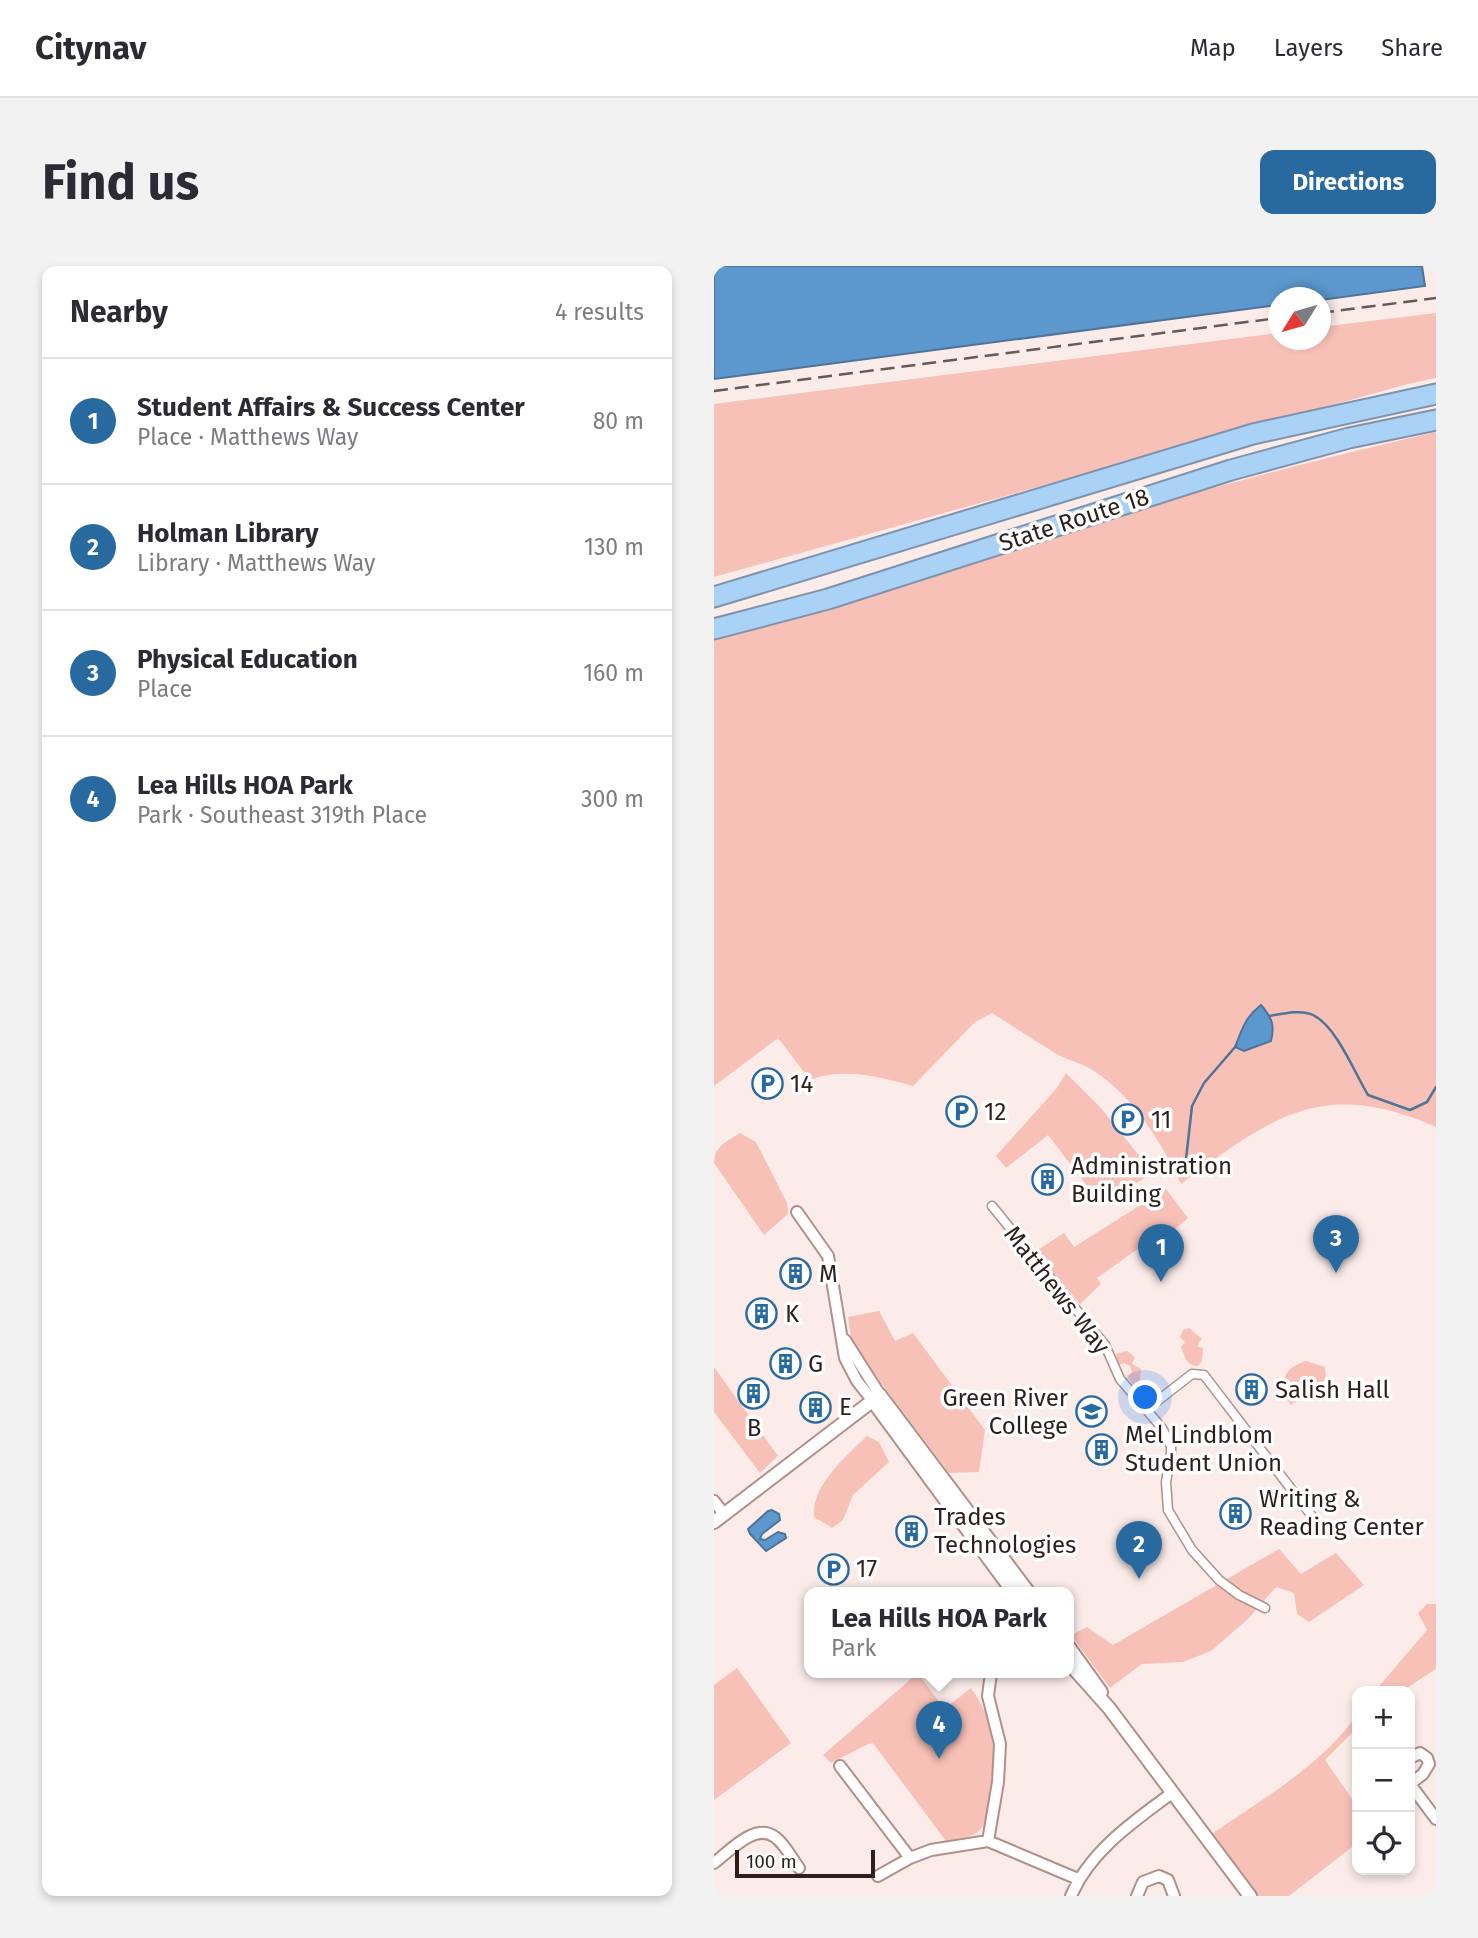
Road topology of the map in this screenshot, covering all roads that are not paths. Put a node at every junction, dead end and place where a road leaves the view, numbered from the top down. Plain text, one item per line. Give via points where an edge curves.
1 (1436, 394) edge
2 (1436, 420) edge
3 (714, 597) edge
4 (714, 629) edge
5 (992, 1206) dead end
6 (797, 1212) dead end
7 (876, 1398) junction
8 (1147, 1409) junction
9 (714, 1501) edge
10 (1311, 1515) dead end
11 (719, 1518) edge
12 (1010, 1587) edge
13 (1024, 1587) edge
14 (1265, 1608) dead end
15 (1074, 1653) edge
16 (1074, 1668) edge
17 (990, 1678) edge
18 (1109, 1708) junction
19 (1415, 1756) edge
20 (840, 1766) dead end
21 (1415, 1780) edge
22 (1415, 1791) edge
23 (1172, 1793) junction
24 (1436, 1819) edge
25 (988, 1840) junction
26 (910, 1858) junction
27 (714, 1863) edge
28 (799, 1868) dead end
29 (878, 1876) dead end
30 (1078, 1879) junction
31 (1071, 1896) edge
32 (1137, 1896) edge
33 (1174, 1896) edge
34 (1250, 1896) edge

1 - 3 highway, State Route 18 via 1240,438
2 - 4 highway, State Route 18 via 1231,470 828,599
5 - 8 street, Matthews Way via 1108,1349 1121,1380
6 - 7 street via 828,1256 842,1334
7 - 11 street
7 - 12 street
7 - 13 street
8 - 10 street via 1192,1374 1203,1375
8 - 14 street, Matthews Way via 1171,1446 1166,1482 1172,1517 1192,1550 1219,1580
9 - 11 street
15 - 18 street
16 - 18 street
17 - 25 street via 988,1696 1000,1744
18 - 23 street
19 - 21 street via 1427,1758 1429,1764
20 - 26 street
22 - 24 street
23 - 30 street via 1113,1840
23 - 34 street
25 - 26 street
25 - 30 street
26 - 29 street
27 - 28 street via 753,1833 764,1833 776,1838
30 - 31 street
32 - 33 street via 1143,1882 1159,1876 1168,1880

